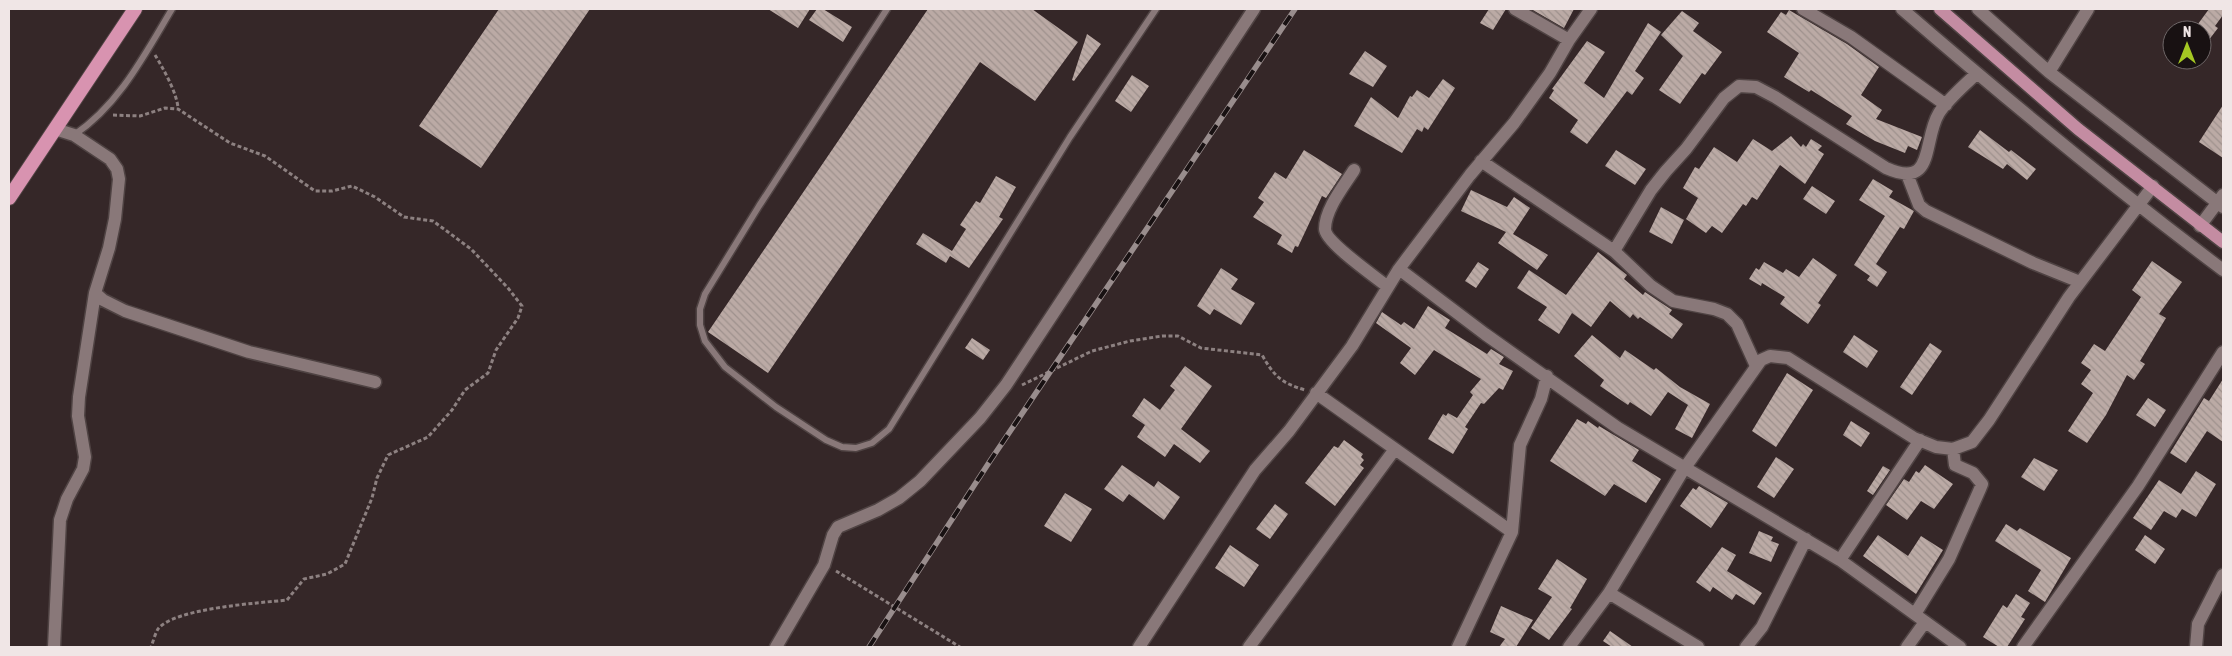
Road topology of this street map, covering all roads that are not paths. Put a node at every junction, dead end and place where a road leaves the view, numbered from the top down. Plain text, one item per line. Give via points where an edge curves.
1 (135, 9) edge
2 (172, 9) edge
3 (887, 9) edge
4 (1156, 9) edge
5 (1254, 9) edge
6 (1515, 9) edge
7 (1591, 9) edge
8 (1803, 9) edge
9 (1902, 9) edge
10 (1940, 9) edge
11 (1978, 9) edge
12 (2088, 9) edge
13 (1569, 40) junction
14 (2049, 72) junction
15 (1977, 73) junction
16 (1946, 105) junction
17 (55, 129) junction
18 (74, 135) junction
19 (1481, 161) junction
20 (1354, 170) dead end
21 (1907, 174) junction
22 (2153, 186) junction
23 (9, 198) edge
24 (2222, 202) edge
25 (2139, 206) junction
26 (2200, 226) junction
27 (2223, 242) edge
28 (1614, 251) junction
29 (1399, 269) junction
30 (2223, 270) edge
31 (2080, 282) junction
32 (1388, 286) junction
33 (95, 293) junction
34 (2223, 352) edge
35 (1756, 366) junction
36 (1547, 376) junction
37 (375, 382) dead end
38 (1316, 393) junction
39 (1920, 440) junction
40 (1395, 448) junction
41 (1953, 449) junction
42 (1684, 469) junction
43 (1512, 532) junction
44 (1806, 539) junction
45 (1840, 560) junction
46 (2223, 575) edge
47 (1609, 593) junction
48 (1920, 618) junction
49 (54, 647) edge
50 (776, 647) edge
51 (1139, 647) edge
52 (1249, 647) edge
53 (1458, 647) edge
54 (1569, 647) edge
55 (1698, 647) edge
56 (1746, 647) edge
57 (1907, 647) edge
58 (1960, 647) edge
59 (2023, 647) edge
60 (2196, 647) edge

1 - 17 highway
2 - 18 lane via 103,113
3 - 4 lane via 759,206 705,294 700,309 705,341 725,367 776,407 842,447 856,448 872,443 889,429 1070,137
5 - 50 street via 1006,385 980,418 920,481 878,510 838,527 824,564
6 - 13 street
7 - 13 street
8 - 16 street via 1851,37
9 - 15 street
10 - 22 main road via 2078,129
11 - 14 street
12 - 14 street
13 - 19 street via 1524,109
14 - 24 street
15 - 16 street
15 - 25 street
16 - 21 street via 1930,134 1924,164 1915,173
17 - 18 street
17 - 23 highway
18 - 33 street via 110,160 119,179 109,248
19 - 28 street
19 - 29 street
20 - 32 street via 1336,200 1325,230 1349,257
21 - 28 street via 1886,168 1775,97 1756,87 1740,86 1724,98 1666,171
21 - 31 street via 1919,205 1926,211
22 - 25 street
22 - 26 main road
24 - 26 street
25 - 30 street
25 - 31 street
26 - 27 main road
28 - 35 street via 1651,286 1673,301 1727,314 1737,324
29 - 32 street
29 - 36 street
31 - 41 street via 1989,420 1972,442
32 - 38 street via 1352,346
33 - 37 street via 126,311 249,352
33 - 49 street via 79,397 78,416 85,457 83,469 60,520
34 - 59 street via 2138,486
35 - 39 street via 1770,356 1788,358
35 - 42 street
36 - 42 street via 1618,428
36 - 43 street via 1541,399 1520,445
38 - 40 street
38 - 51 street via 1246,483
39 - 41 street via 1936,447
39 - 45 street
40 - 43 street
40 - 52 street
41 - 48 street via 1955,464 1981,480 1980,490
42 - 44 street
42 - 47 street
43 - 53 street
44 - 45 street
44 - 56 street via 1762,627
45 - 48 street
46 - 60 street via 2198,624
47 - 54 street
47 - 55 street
48 - 57 street
48 - 58 street

